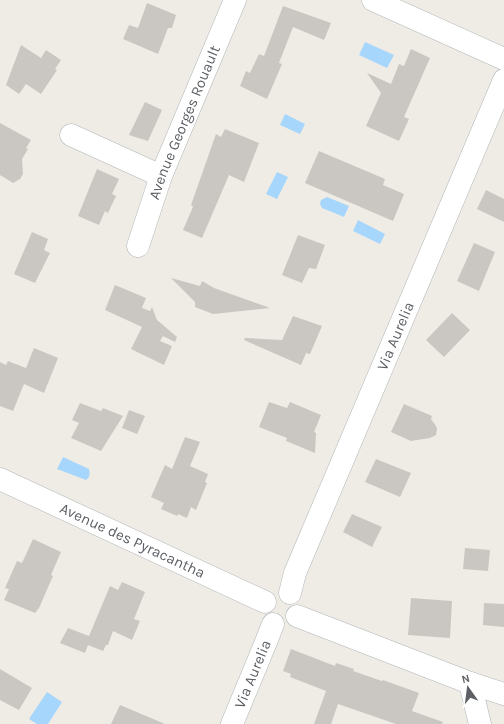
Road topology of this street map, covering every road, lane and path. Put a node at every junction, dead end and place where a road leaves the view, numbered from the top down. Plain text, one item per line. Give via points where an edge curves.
1 (235, 0) edge
2 (373, 0) edge
3 (504, 59) edge
4 (504, 80) edge
5 (71, 135) dead end
6 (161, 176) junction
7 (138, 246) dead end
8 (0, 479) edge
9 (290, 593) junction
10 (265, 602) junction
11 (296, 616) junction
12 (273, 624) junction
13 (470, 683) junction
14 (504, 694) edge
15 (232, 724) edge
16 (480, 724) edge

1 - 6 street, Avenue Georges Rouault
2 - 3 street
4 - 9 street, Via Aurelia via 295,573
5 - 6 street
6 - 7 street, Avenue Georges Rouault
8 - 10 street, Avenue des Pyracantha
9 - 10 street via 280,590 271,594
9 - 11 street via 298,603
10 - 12 street via 265,614
11 - 12 street via 286,624
11 - 13 street
12 - 15 street, Via Aurelia
13 - 14 street
13 - 16 street

